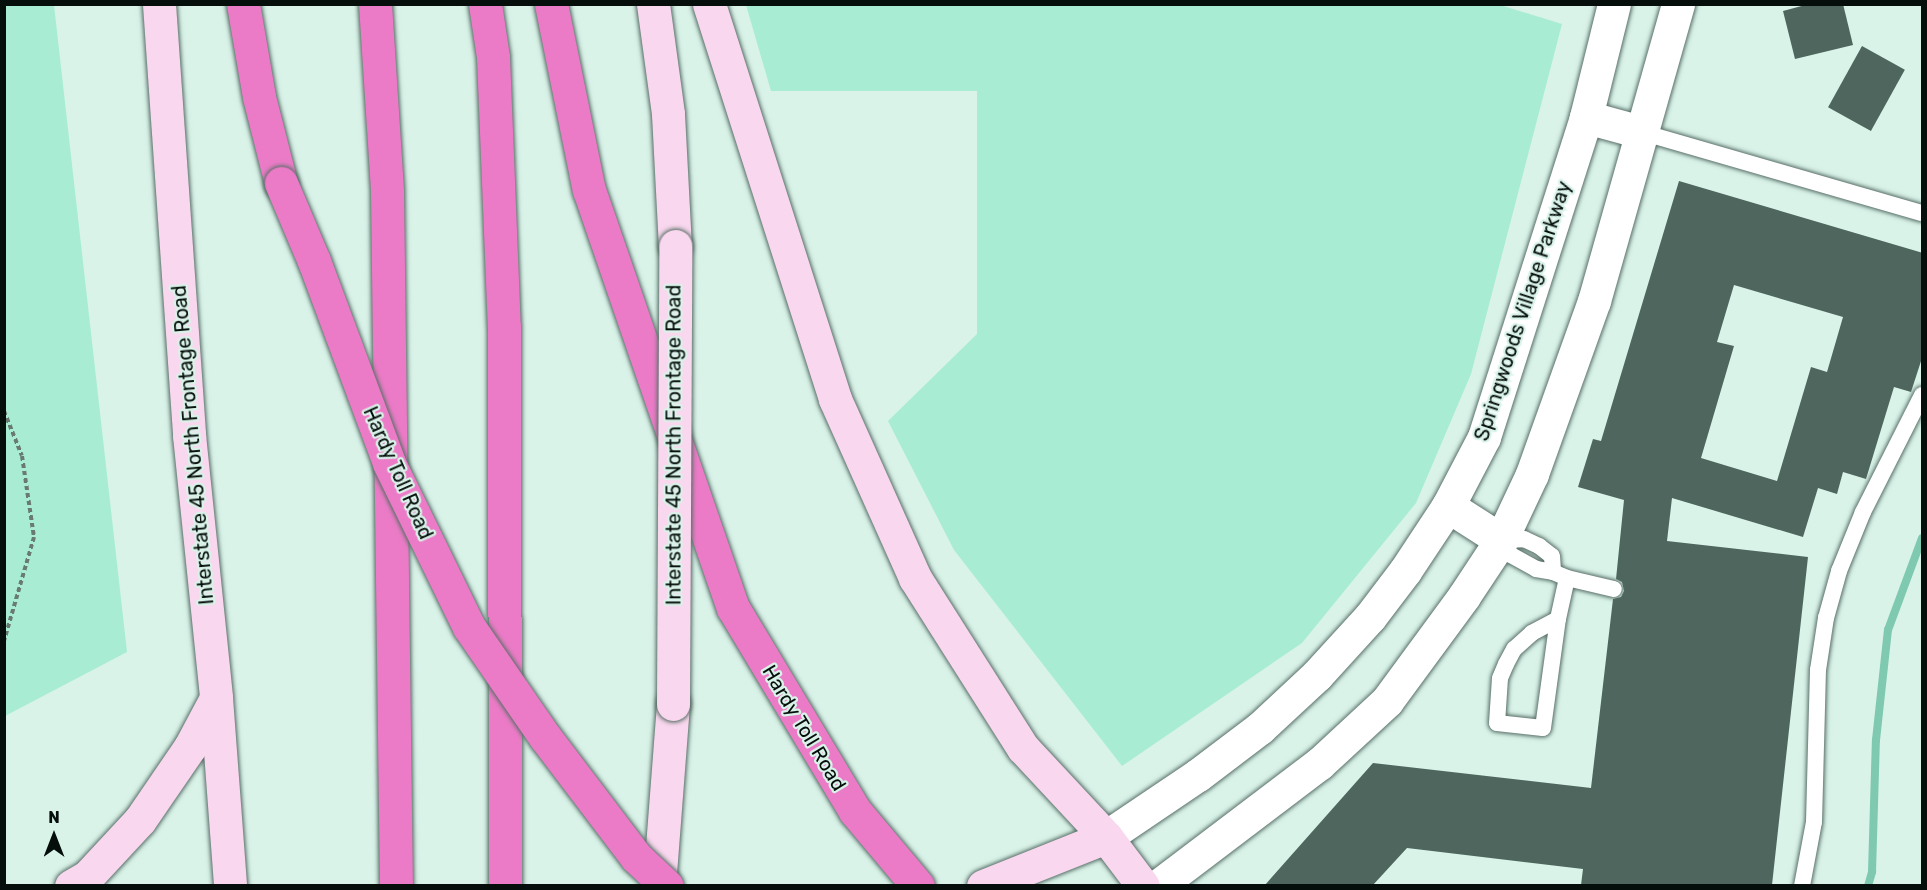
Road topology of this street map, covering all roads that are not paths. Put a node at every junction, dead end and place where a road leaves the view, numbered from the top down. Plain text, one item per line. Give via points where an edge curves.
1 (159, 4) edge
2 (243, 4) edge
3 (375, 4) edge
4 (485, 4) edge
5 (551, 4) edge
6 (653, 4) edge
7 (709, 4) edge
8 (1614, 4) edge
9 (1678, 4) edge
10 (1586, 117) junction
11 (1641, 132) junction
12 (1923, 213) edge
13 (1923, 395) edge
14 (1448, 506) junction
15 (1501, 540) junction
16 (1560, 575) junction
17 (1614, 589) dead end
18 (1558, 619) junction
19 (216, 698) junction
20 (1106, 837) junction
21 (71, 885) edge
22 (230, 885) edge
23 (396, 885) edge
24 (505, 885) edge
25 (659, 885) edge
26 (667, 885) edge
27 (918, 885) edge
28 (983, 885) edge
29 (1143, 885) edge
30 (1158, 885) edge
31 (1802, 885) edge

1 - 19 main road, Interstate 45 North Frontage Road via 189,435
2 - 26 highway, Hardy Toll Road, bridge via 281,183 389,463 469,627 545,737 636,857
3 - 23 highway via 387,192
4 - 24 highway via 493,57 504,327
5 - 27 highway, Hardy Toll Road via 589,190 732,608 855,811
6 - 25 main road, Interstate 45 North Frontage Road, bridge via 668,114 675,246 674,704
7 - 20 main road via 835,399 915,578 1023,748
8 - 10 street, Springwoods Village Parkway
9 - 11 street
10 - 11 street
10 - 14 street, Springwoods Village Parkway via 1484,436
11 - 12 lane
11 - 15 street via 1594,302 1532,474
13 - 31 lane via 1863,512 1839,571 1826,618 1818,670 1814,822
14 - 15 street
14 - 20 street, Springwoods Village Parkway via 1406,571 1317,675 1260,728
15 - 16 lane via 1511,555 1536,569
15 - 30 street via 1387,700 1318,764
16 - 17 lane
16 - 18 lane
18 - 18 lane via 1532,633 1514,650 1500,678 1497,723 1543,728
19 - 21 main road via 190,747 140,820 88,876
19 - 22 main road, Interstate 45 North Frontage Road
20 - 28 main road, Springwoods Village Parkway
20 - 29 main road

